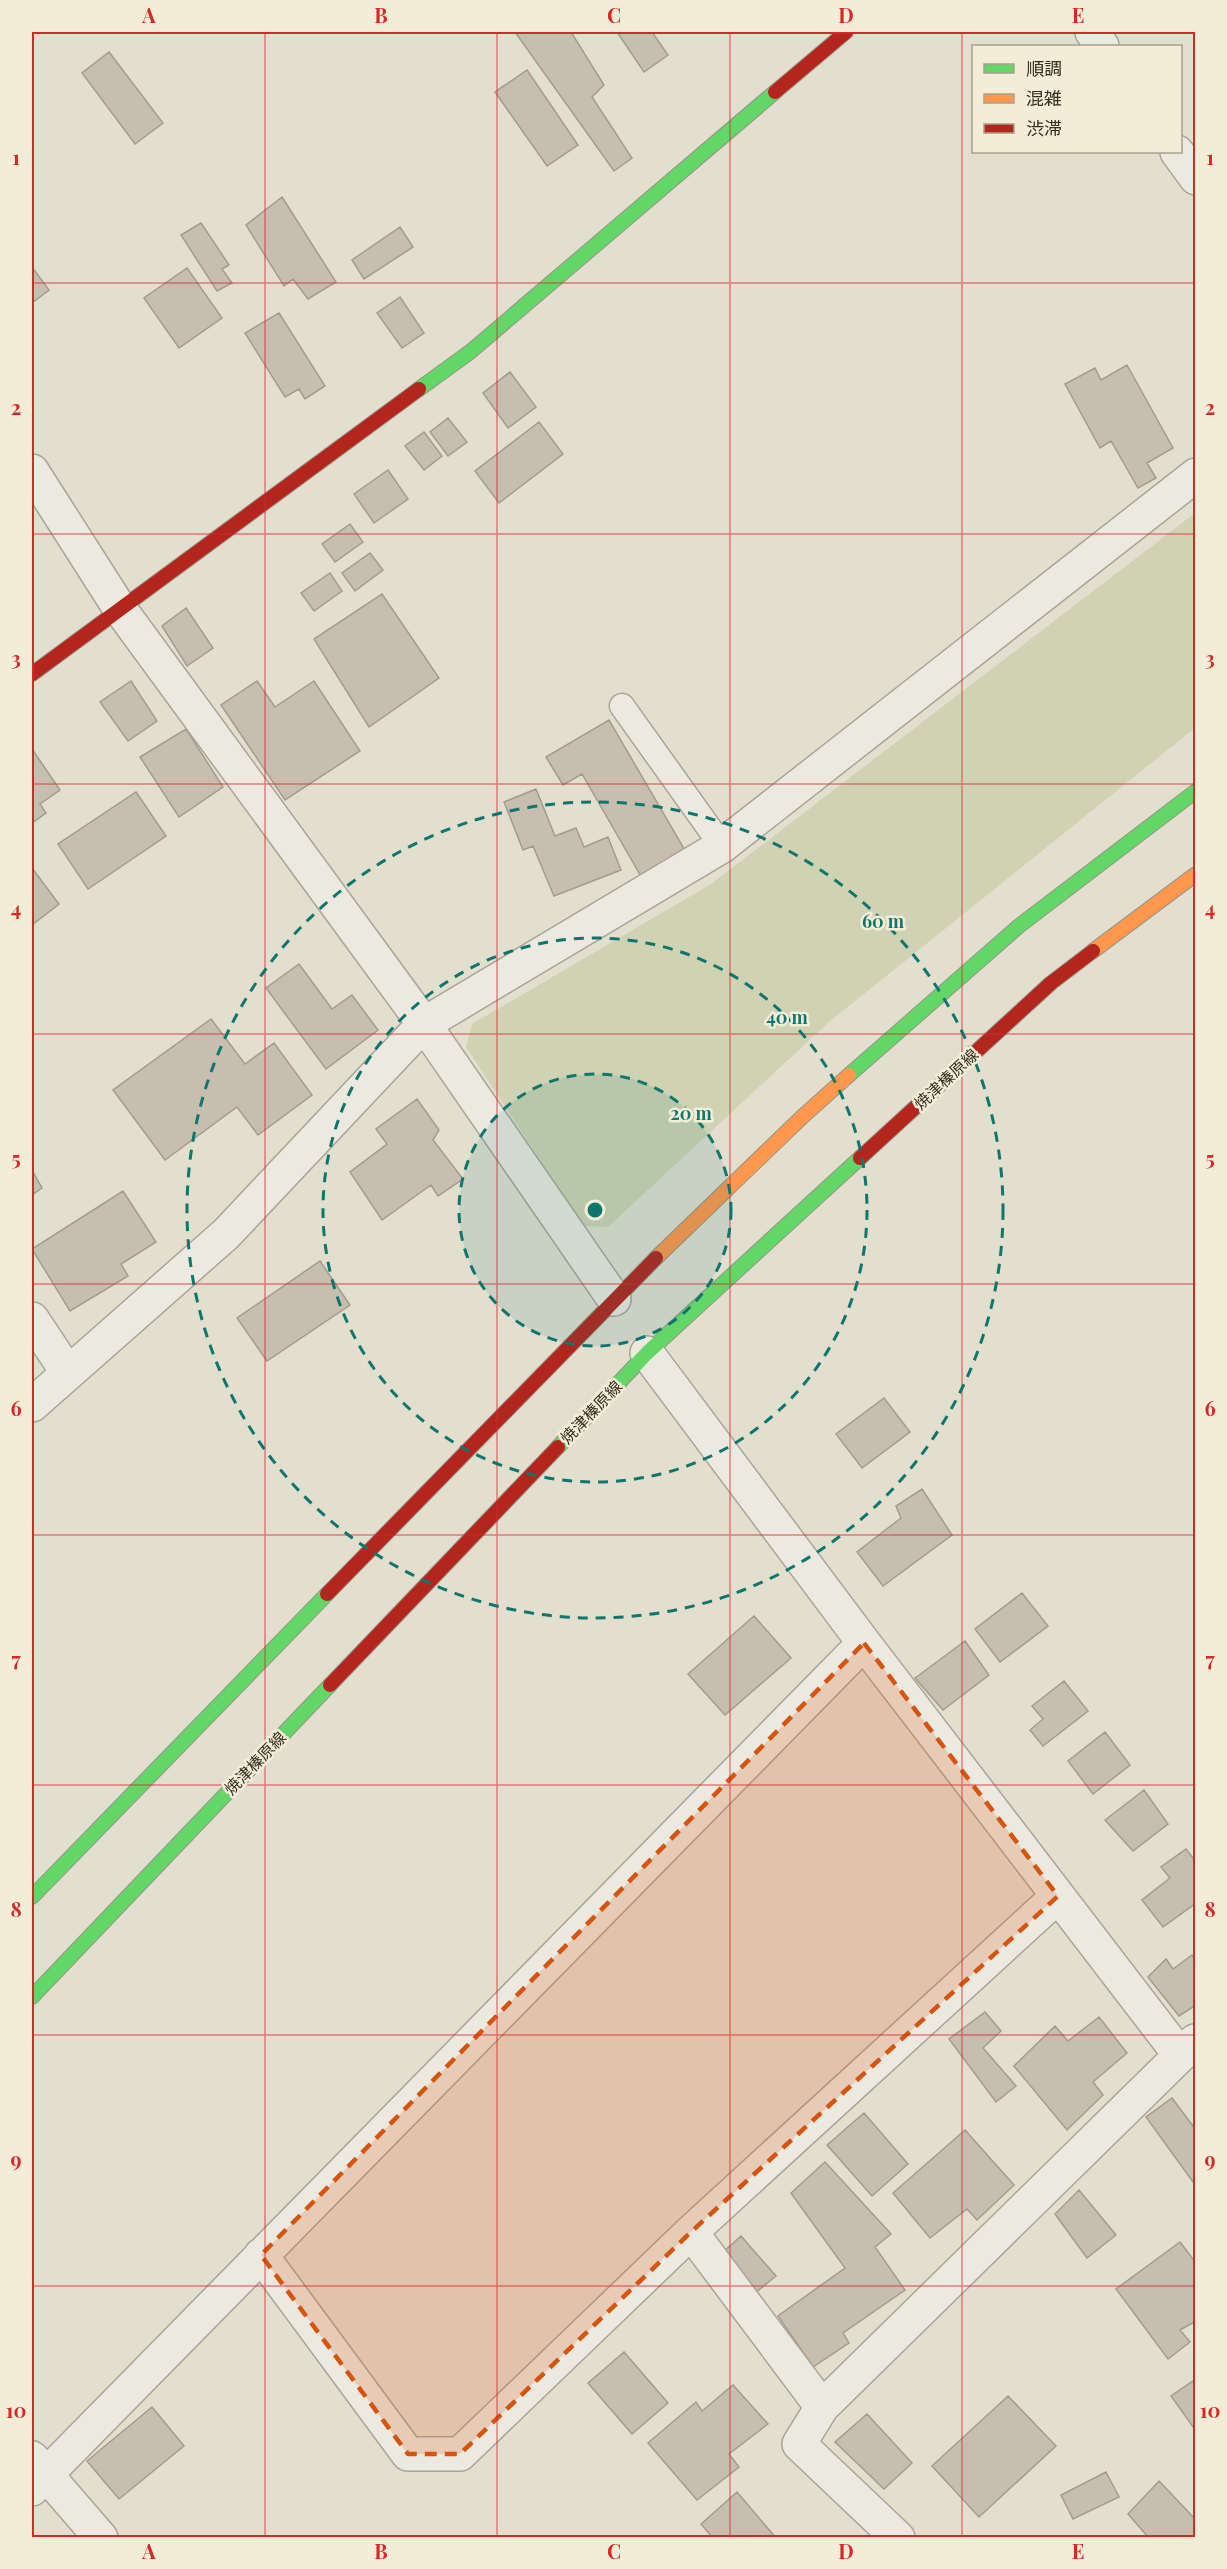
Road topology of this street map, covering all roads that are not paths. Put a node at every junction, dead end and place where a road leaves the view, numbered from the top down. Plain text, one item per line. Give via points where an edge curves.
1 (846, 32) edge
2 (1092, 32) edge
3 (1101, 45) edge
4 (1178, 153) edge
5 (1196, 178) edge
6 (32, 471) edge
7 (1196, 476) edge
8 (120, 609) junction
9 (32, 674) edge
10 (622, 706) dead end
11 (1196, 791) edge
12 (722, 846) junction
13 (1196, 874) edge
14 (424, 1024) junction
15 (614, 1299) junction
16 (32, 1319) edge
17 (647, 1353) junction
18 (68, 1373) junction
19 (32, 1405) edge
20 (864, 1643) junction
21 (1058, 1896) junction
22 (32, 1897) edge
23 (32, 1997) edge
24 (1188, 2048) edge
25 (690, 2232) junction
26 (261, 2255) junction
27 (822, 2407) junction
28 (36, 2474) edge
29 (100, 2538) edge
30 (898, 2538) edge

1 - 8 main road via 470,352
2 - 3 street
4 - 5 street
6 - 8 street
7 - 12 street
8 - 9 main road
8 - 14 street
10 - 12 lane
11 - 15 main road via 1019,926 801,1118
12 - 14 street
13 - 17 main road, 焼津榛原線 via 1051,983
14 - 15 street
14 - 18 street via 226,1234
15 - 22 main road
16 - 18 street
17 - 20 street
17 - 23 main road, 焼津榛原線
18 - 19 street
20 - 21 street
20 - 26 street
21 - 24 street
21 - 25 street
24 - 27 street
25 - 26 street via 460,2454 408,2454
25 - 27 street
26 - 28 street
27 - 30 street via 799,2444
28 - 29 street

